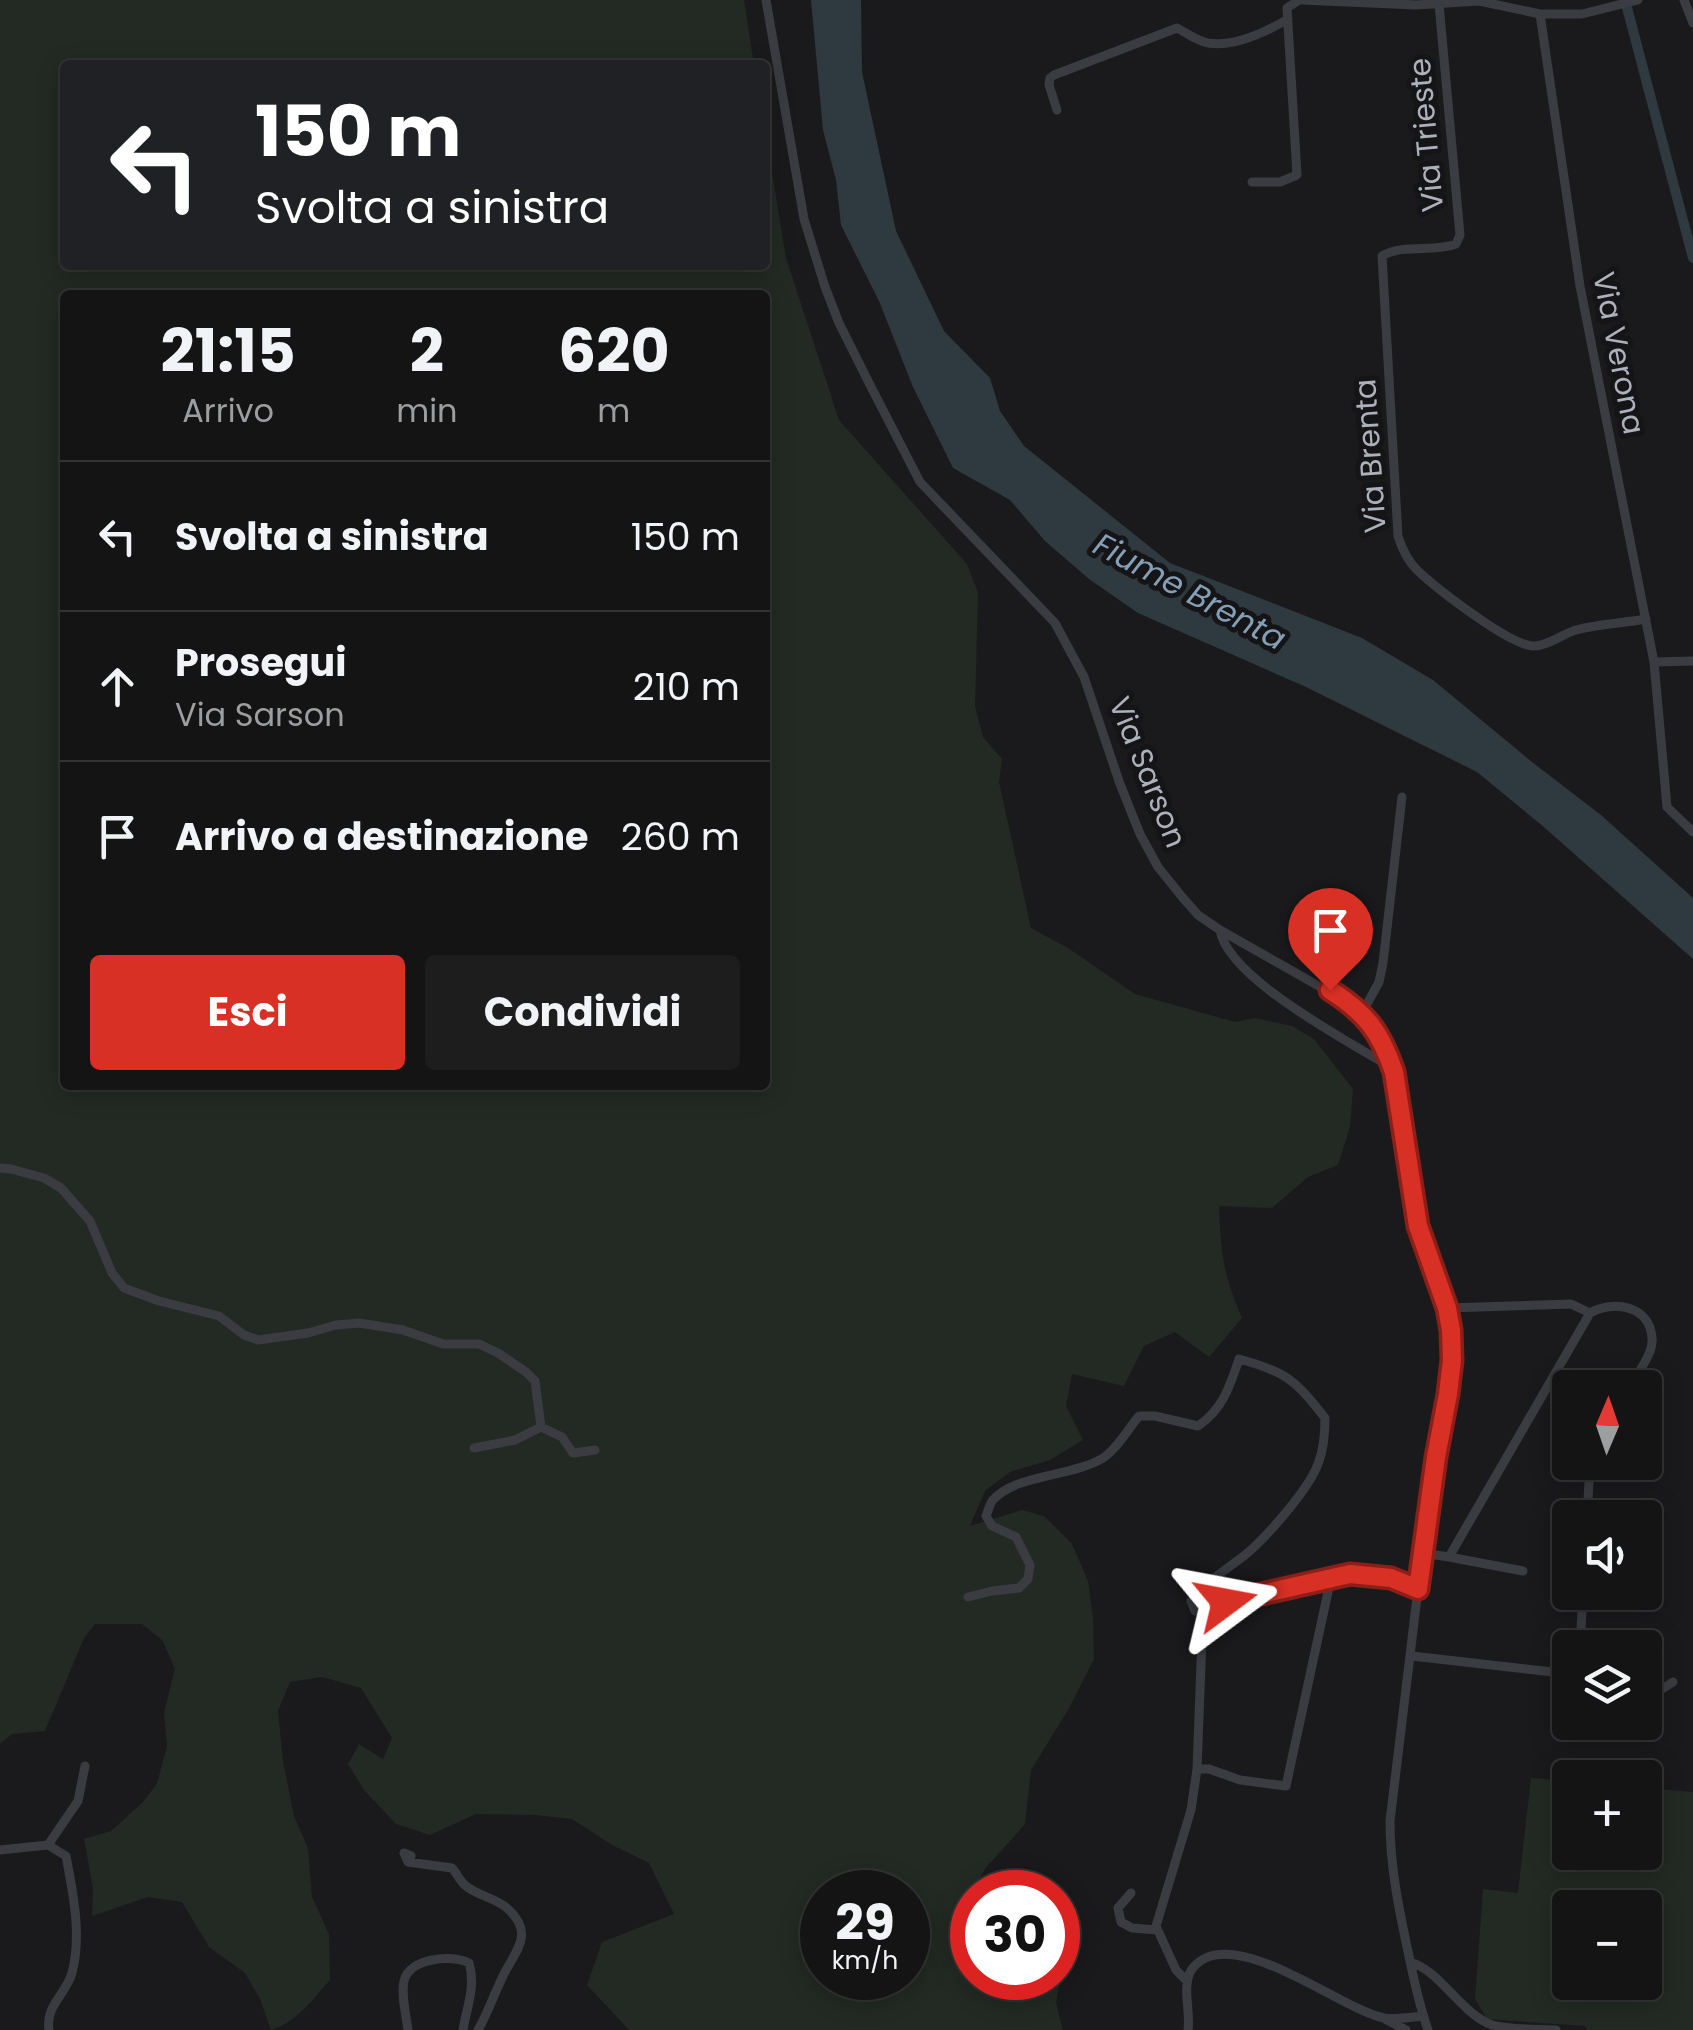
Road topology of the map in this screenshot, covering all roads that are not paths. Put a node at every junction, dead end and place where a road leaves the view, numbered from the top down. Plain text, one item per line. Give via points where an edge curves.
1 (766, 0) edge
2 (1300, 0) edge
3 (1684, 0) edge
4 (1636, 1) edge
5 (1439, 4) junction
6 (1540, 14) junction
7 (1288, 18) junction
8 (1693, 23) edge
9 (1057, 110) dead end
10 (1252, 182) dead end
11 (1382, 256) joint
12 (1646, 620) junction
13 (1654, 662) junction
14 (1693, 662) edge
15 (1402, 797) dead end
16 (1693, 832) edge
17 (1220, 930) junction
18 (1362, 1013) junction
19 (1392, 1068) junction
20 (0, 1168) edge
21 (1447, 1308) junction
22 (1590, 1314) junction
23 (1640, 1370) edge
24 (541, 1427) junction
25 (474, 1448) dead end
26 (594, 1450) dead end
27 (1424, 1553) junction
28 (1449, 1557) junction
29 (1523, 1571) dead end
30 (1330, 1578) junction
31 (1418, 1589) junction
32 (968, 1598) dead end
33 (1203, 1610) junction
34 (1412, 1656) junction
35 (1552, 1672) edge
36 (1672, 1682) dead end
37 (1662, 1688) edge
38 (85, 1766) dead end
39 (1197, 1769) junction
40 (48, 1845) junction
41 (0, 1850) edge
42 (411, 1856) dead end
43 (1131, 1893) dead end
44 (1157, 1930) junction
45 (1410, 1962) junction
46 (1188, 1981) junction
47 (1423, 2016) junction
48 (1382, 2017) junction
49 (1403, 2028) edge
50 (49, 2030) edge
51 (408, 2030) edge
52 (462, 2030) edge
53 (478, 2030) edge
54 (1188, 2030) edge
55 (1428, 2030) edge
56 (1556, 2030) edge

1 - 17 street, Via Sarson via 804,219 839,323 920,482 1055,623 1084,677 1140,834 1183,898
2 - 5 street
2 - 7 street via 1287,8
3 - 8 street
4 - 6 street via 1582,14
5 - 6 street via 1479,1
5 - 11 street, Via Trieste via 1460,234 1444,249 1394,249
6 - 12 street, Via Verona via 1580,286
7 - 9 street via 1225,42 1200,41 1177,28 1110,53 1050,78
7 - 10 street via 1297,175
11 - 12 street, Via Brenta via 1403,552 1416,569 1515,641 1534,646 1574,630
12 - 13 street, Via Verona
13 - 14 street
13 - 16 street, Via Verona via 1667,807
15 - 18 street via 1383,963
17 - 18 street, Via Sarson
17 - 19 street via 1234,959 1265,988
18 - 19 street, Via Sarson
19 - 21 street, Via Sarson via 1418,1226
20 - 24 street via 61,1188 90,1221 124,1288 219,1316 258,1340 360,1324 443,1344 478,1344 535,1381
21 - 22 street via 1571,1304
21 - 27 street, Via Sarson via 1452,1360
22 - 23 street via 1611,1305 1640,1313 1652,1335
22 - 28 street
24 - 25 street
24 - 26 street via 562,1437 573,1454
27 - 28 street
27 - 31 street, Via Sarson
28 - 29 street
30 - 31 street via 1372,1574
30 - 33 street
30 - 39 street via 1286,1786
31 - 34 street, Via Sarson
32 - 33 street via 1019,1588 1028,1580 1030,1565 1016,1537 986,1516 992,1501 1032,1479 1106,1457 1139,1416 1198,1426 1228,1395 1239,1359 1284,1374 1300,1387 1326,1418 1324,1445 1317,1468 1271,1530 1198,1591 1191,1601
33 - 39 street
34 - 35 street
34 - 45 street, Via Sarson via 1390,1821
36 - 37 street
38 - 40 street via 78,1801
39 - 44 street
40 - 41 street
40 - 50 street via 66,1856 75,1903 74,1964 54,2002
42 - 53 street via 404,1853 408,1862 452,1868 466,1886 504,1905 521,1929 521,1944
43 - 44 street via 1118,1908 1121,1922
44 - 46 street
45 - 47 street, Via Sarson
45 - 56 street via 1488,2024
46 - 48 street via 1207,1958 1236,1954
46 - 54 street
47 - 48 street
47 - 49 street
47 - 55 street, Via Sarson
48 - 49 street
51 - 52 street via 408,1973 445,1957 469,1963 473,1977

